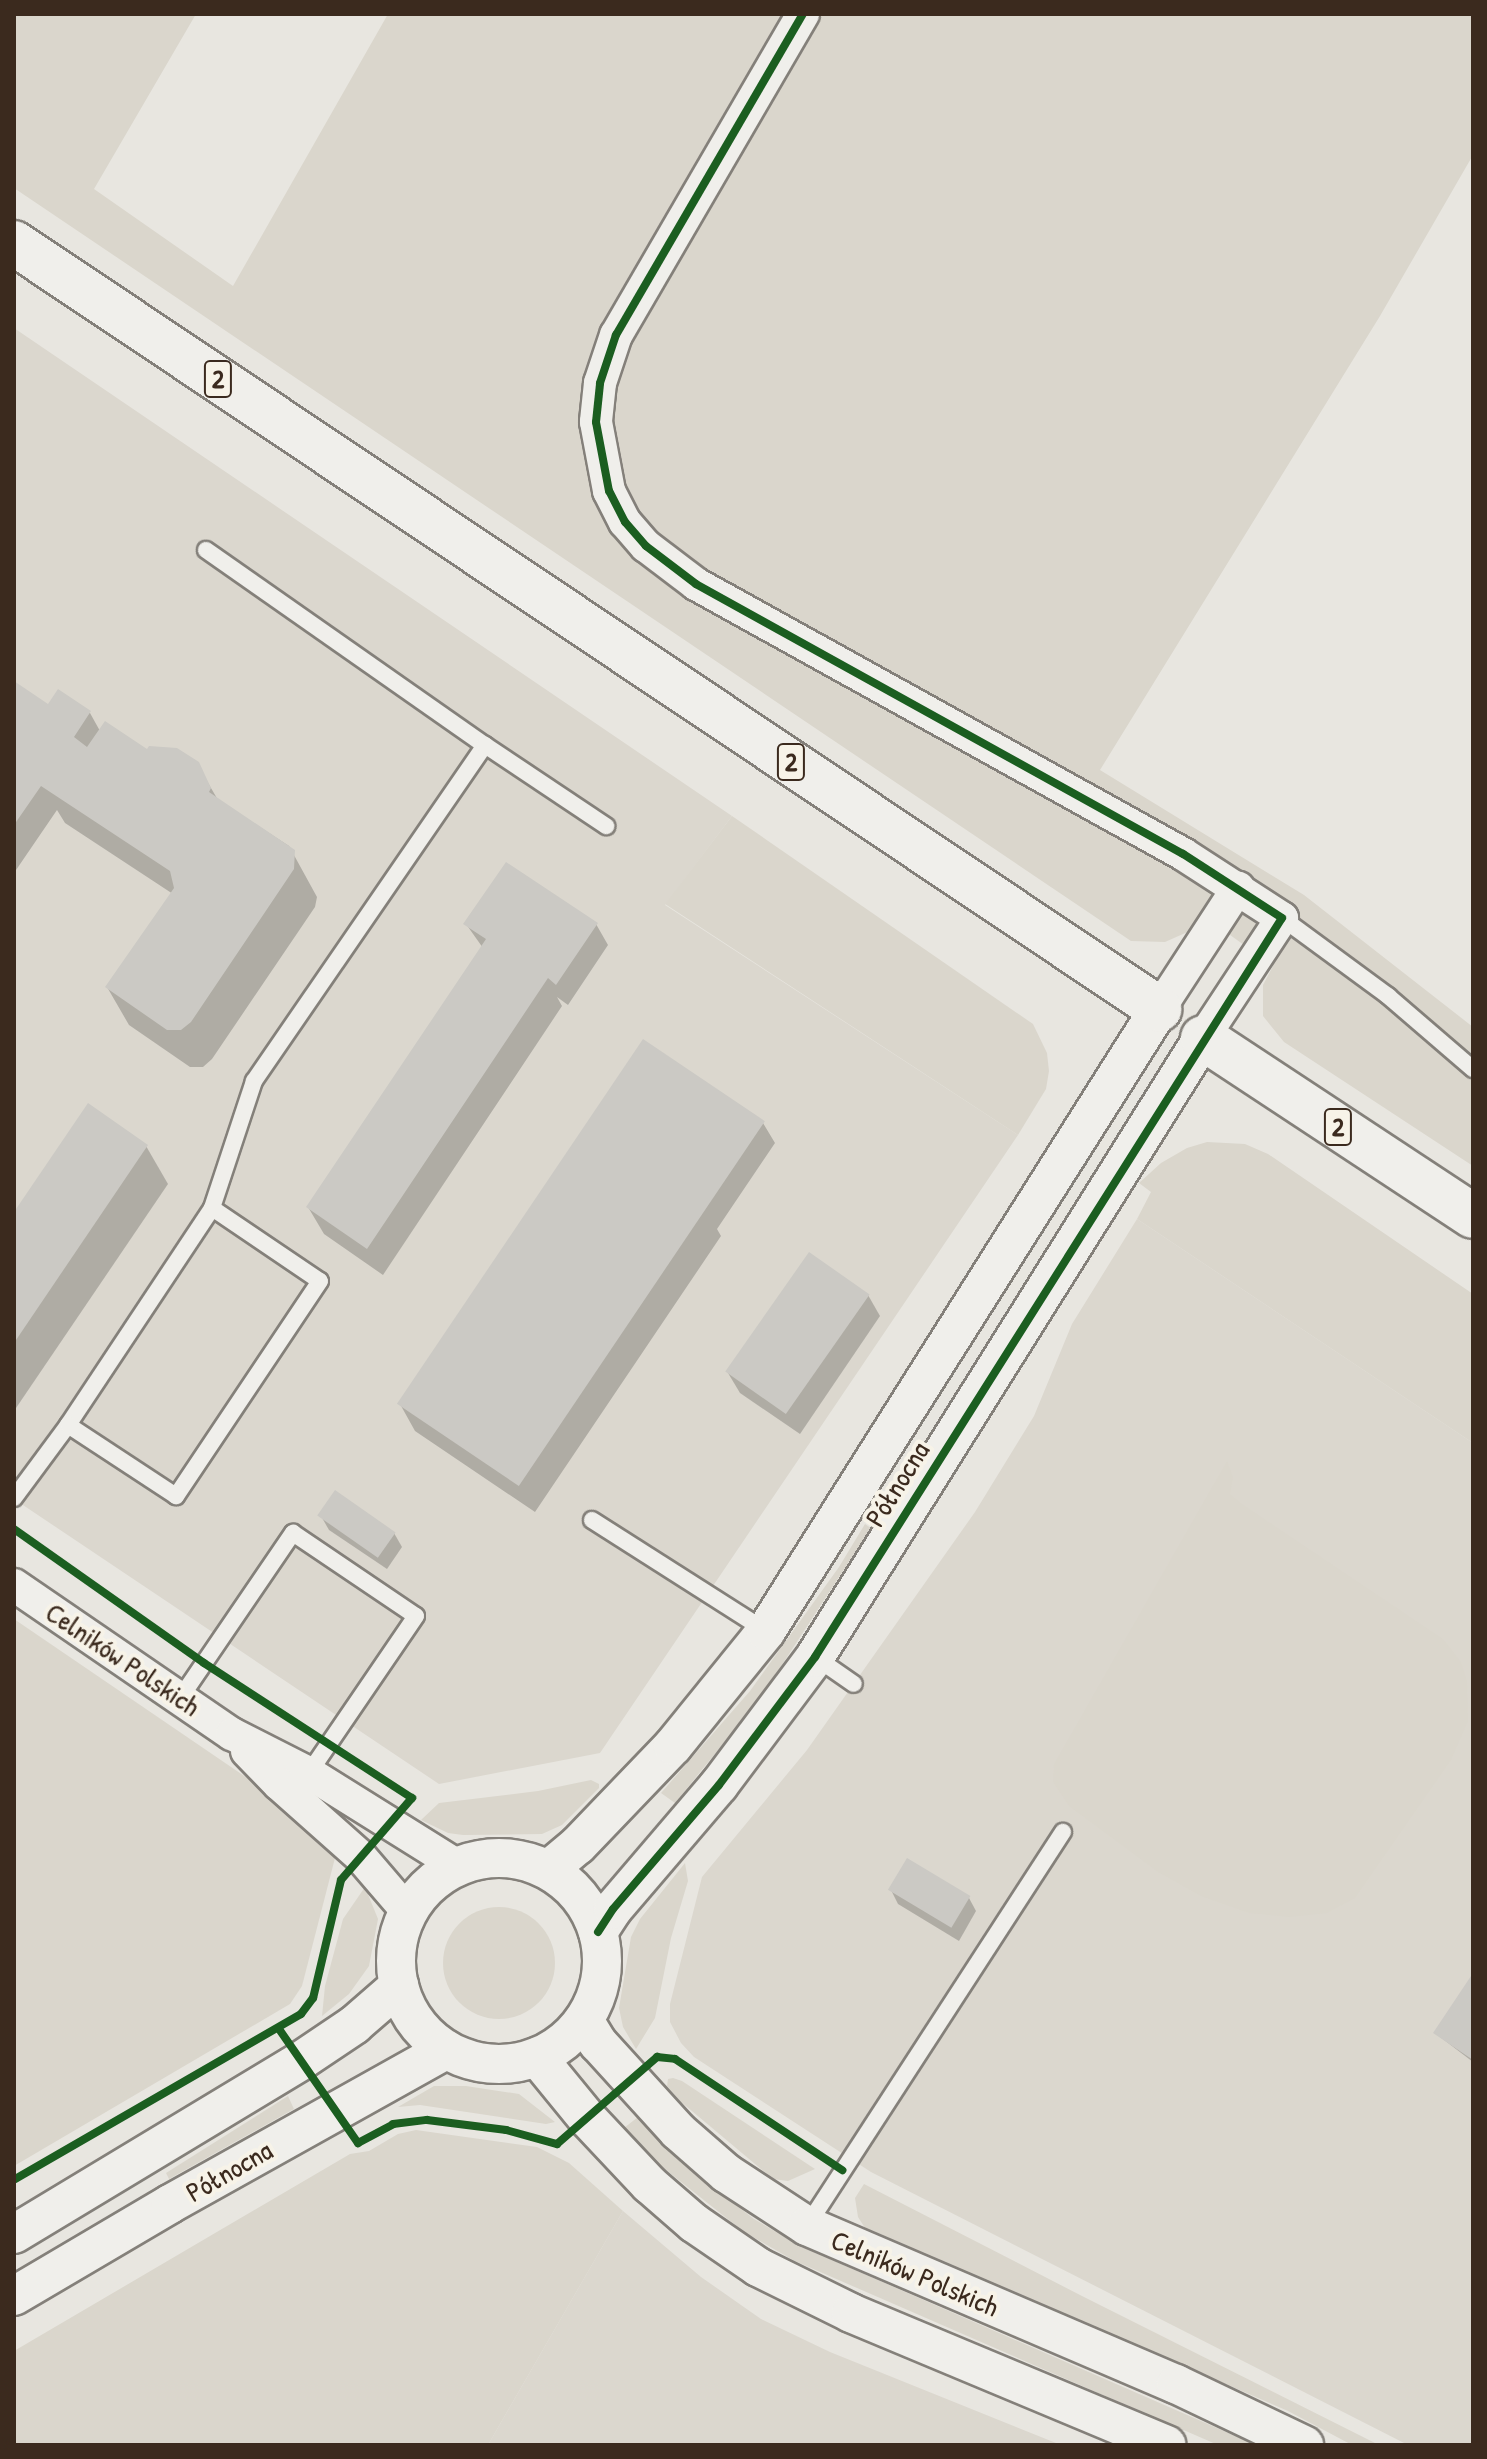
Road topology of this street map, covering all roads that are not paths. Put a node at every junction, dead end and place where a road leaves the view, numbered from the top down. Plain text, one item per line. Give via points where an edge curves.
1 (803, 14) edge
2 (14, 243) edge
3 (206, 550) dead end
4 (485, 745) junction
5 (606, 826) dead end
6 (1238, 888) junction
7 (1282, 918) junction
8 (1159, 1009) junction
9 (1203, 1038) junction
10 (1473, 1069) edge
11 (212, 1208) junction
12 (1473, 1216) edge
13 (68, 1425) junction
14 (14, 1498) edge
15 (592, 1520) dead end
16 (14, 1585) edge
17 (766, 1631) junction
18 (815, 1657) junction
19 (854, 1684) dead end
20 (181, 1697) junction
21 (232, 1734) junction
22 (309, 1773) junction
23 (1063, 1832) dead end
24 (458, 1866) junction
25 (548, 1870) junction
26 (408, 1912) junction
27 (598, 1932) junction
28 (399, 1986) junction
29 (584, 2020) junction
30 (446, 2050) junction
31 (537, 2057) junction
32 (807, 2226) junction
33 (14, 2234) edge
34 (14, 2296) edge
35 (1166, 2445) edge
36 (1304, 2445) edge

1 - 6 street via 616,335 600,383 596,422 609,491 625,522 646,546 696,584
2 - 8 highway, 2
3 - 4 lane
4 - 5 lane
4 - 11 lane via 254,1081
6 - 7 street
6 - 8 street
7 - 9 street
7 - 10 lane via 1388,996
8 - 17 street, Północna
9 - 12 highway, 2
9 - 18 street, Północna
11 - 13 lane
11 - 13 lane via 320,1281 176,1496
13 - 14 lane
15 - 17 lane
16 - 20 street, Celników Polskich
17 - 25 street, Północna via 673,1746
18 - 19 lane
18 - 27 street, Północna
20 - 21 street, Celników Polskich
20 - 22 lane via 293,1533 416,1616
21 - 22 street, Celników Polskich
21 - 26 street, Celników Polskich via 360,1856
22 - 24 street, Celników Polskich
23 - 32 lane
24 - 25 street via 497,1858
24 - 26 street via 434,1880
25 - 27 street via 579,1896
26 - 28 street via 396,1948
27 - 29 street via 600,1984
28 - 30 street via 416,2023
28 - 33 street, Północna via 302,2060
29 - 31 street via 568,2038
29 - 32 street, Celników Polskich via 598,2043 678,2131 726,2173
30 - 31 street via 484,2063
30 - 34 street, Północna
31 - 35 street via 649,2184 758,2267 839,2307
32 - 36 street, Celników Polskich via 1176,2384

